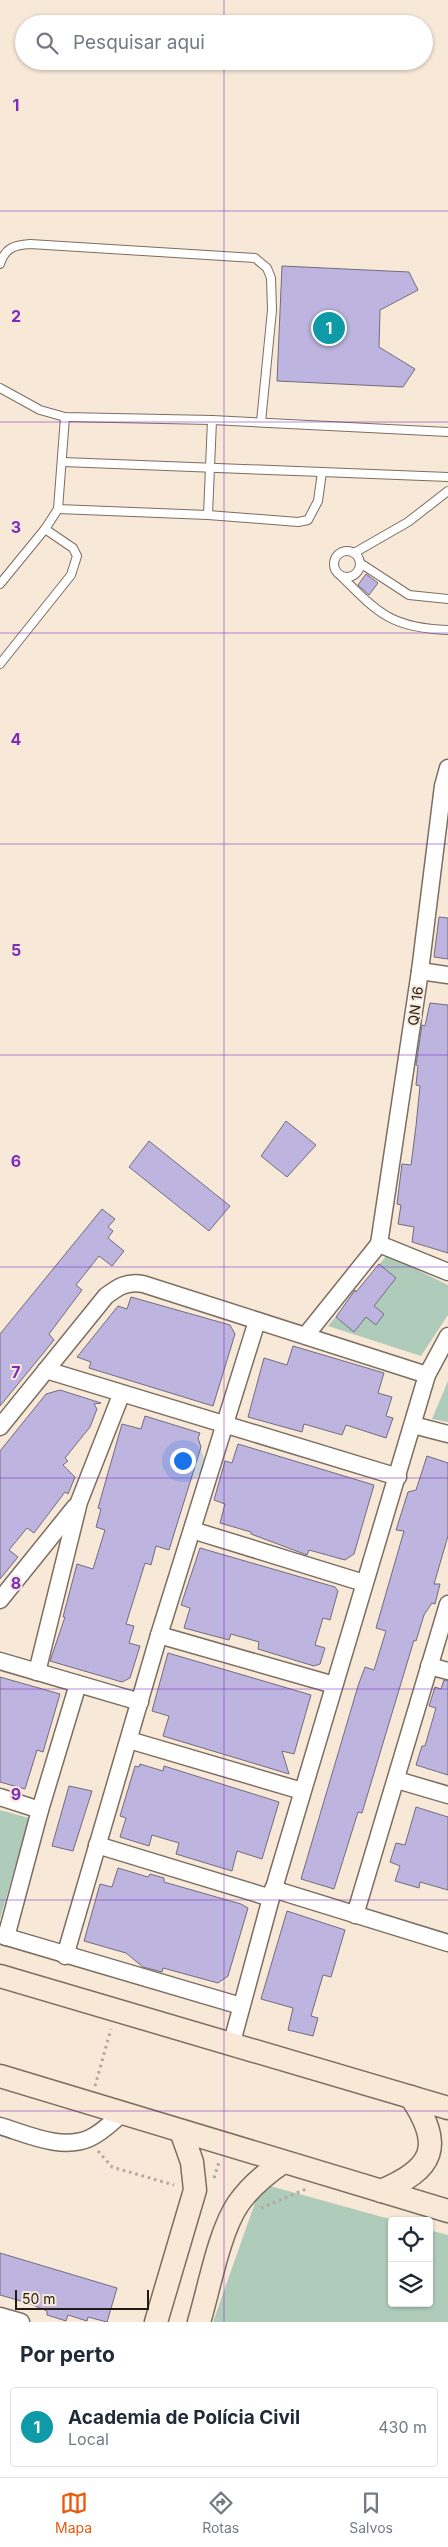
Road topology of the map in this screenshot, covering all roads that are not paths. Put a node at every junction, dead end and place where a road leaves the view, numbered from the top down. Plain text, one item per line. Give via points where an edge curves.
1 (0, 264) edge
2 (0, 388) edge
3 (64, 417) junction
4 (212, 420) junction
5 (260, 422) junction
6 (448, 432) edge
7 (63, 462) junction
8 (211, 467) junction
9 (322, 472) junction
10 (448, 477) edge
11 (448, 491) edge
12 (58, 509) junction
13 (208, 516) junction
14 (45, 528) junction
15 (354, 553) junction
16 (360, 563) junction
17 (341, 576) junction
18 (0, 584) edge
19 (448, 599) edge
20 (448, 630) edge
21 (0, 664) edge
22 (448, 768) edge
23 (420, 971) junction
24 (448, 975) edge
25 (379, 1244) junction
26 (448, 1272) edge
27 (257, 1321) junction
28 (306, 1335) junction
29 (448, 1336) edge
30 (46, 1370) junction
31 (427, 1375) junction
32 (121, 1395) junction
33 (224, 1425) junction
34 (413, 1425) junction
35 (0, 1427) edge
36 (448, 1434) edge
37 (398, 1476) junction
38 (79, 1502) junction
39 (192, 1530) junction
40 (364, 1583) junction
41 (0, 1600) edge
42 (448, 1604) edge
43 (159, 1635) junction
44 (0, 1661) edge
45 (429, 1666) junction
46 (448, 1671) edge
47 (37, 1672) junction
48 (78, 1684) junction
49 (334, 1685) junction
50 (140, 1702) junction
51 (129, 1740) junction
52 (397, 1780) junction
53 (302, 1791) junction
54 (448, 1795) edge
55 (0, 1797) edge
56 (40, 1810) junction
57 (97, 1845) junction
58 (272, 1893) junction
59 (355, 1915) junction
60 (3, 1936) edge
61 (448, 1943) edge
62 (66, 1956) junction
63 (0, 1976) edge
64 (241, 2006) junction
65 (232, 2042) junction
66 (0, 2076) edge
67 (411, 2097) junction
68 (448, 2108) edge
69 (124, 2112) junction
70 (0, 2126) edge
71 (181, 2132) junction
72 (283, 2162) junction
73 (381, 2191) junction
74 (448, 2211) edge
75 (0, 2316) edge
76 (21, 2322) edge
77 (156, 2322) edge
78 (199, 2322) edge

1 - 5 lane via 10,248 30,244 255,258 267,268 271,278 272,310
2 - 3 lane via 40,410
3 - 4 lane
3 - 7 lane
4 - 5 lane
4 - 8 lane
5 - 6 lane
7 - 8 lane
7 - 12 lane
8 - 9 lane
8 - 13 lane
9 - 10 lane
9 - 13 lane via 318,501 308,520
11 - 15 lane via 408,522
12 - 13 lane
12 - 14 lane
14 - 18 lane
14 - 21 lane via 74,548 76,566
15 - 16 lane
15 - 17 lane via 342,552 334,561 336,572
16 - 17 lane via 356,574
16 - 19 lane via 409,595
17 - 20 lane via 381,614 422,629
22 - 23 street, QN 16
23 - 24 street
23 - 25 street, QN 16
25 - 26 street
25 - 28 street
27 - 28 street
27 - 30 street via 131,1282 106,1296
27 - 33 street
28 - 31 street
29 - 31 street
30 - 32 street
30 - 35 street
31 - 34 street
32 - 33 street
32 - 38 street
33 - 37 street
33 - 39 street
34 - 36 street
34 - 37 street
37 - 40 street
38 - 41 street
38 - 47 street
39 - 40 street
39 - 43 street
40 - 49 street
42 - 45 street
43 - 49 street
43 - 50 street
44 - 47 street
45 - 46 street
45 - 52 street
47 - 48 street
48 - 50 street
48 - 56 street
49 - 53 street
50 - 51 street
51 - 53 street
51 - 57 street
52 - 54 street
52 - 59 street
53 - 58 street
55 - 56 street
56 - 60 street
57 - 58 street
57 - 62 street
58 - 59 street
58 - 64 street
59 - 61 street
60 - 62 street
62 - 64 street
63 - 65 main road
64 - 65 street
65 - 67 main road
66 - 69 main road
67 - 68 main road
67 - 73 main road via 425,2118 431,2137 429,2152 420,2169 406,2181
69 - 70 street via 88,2138 68,2142
69 - 71 main road
71 - 72 main road
71 - 77 main road via 192,2162 195,2190
72 - 73 main road
72 - 78 main road via 251,2187 237,2206 225,2233
73 - 74 main road
75 - 76 street

